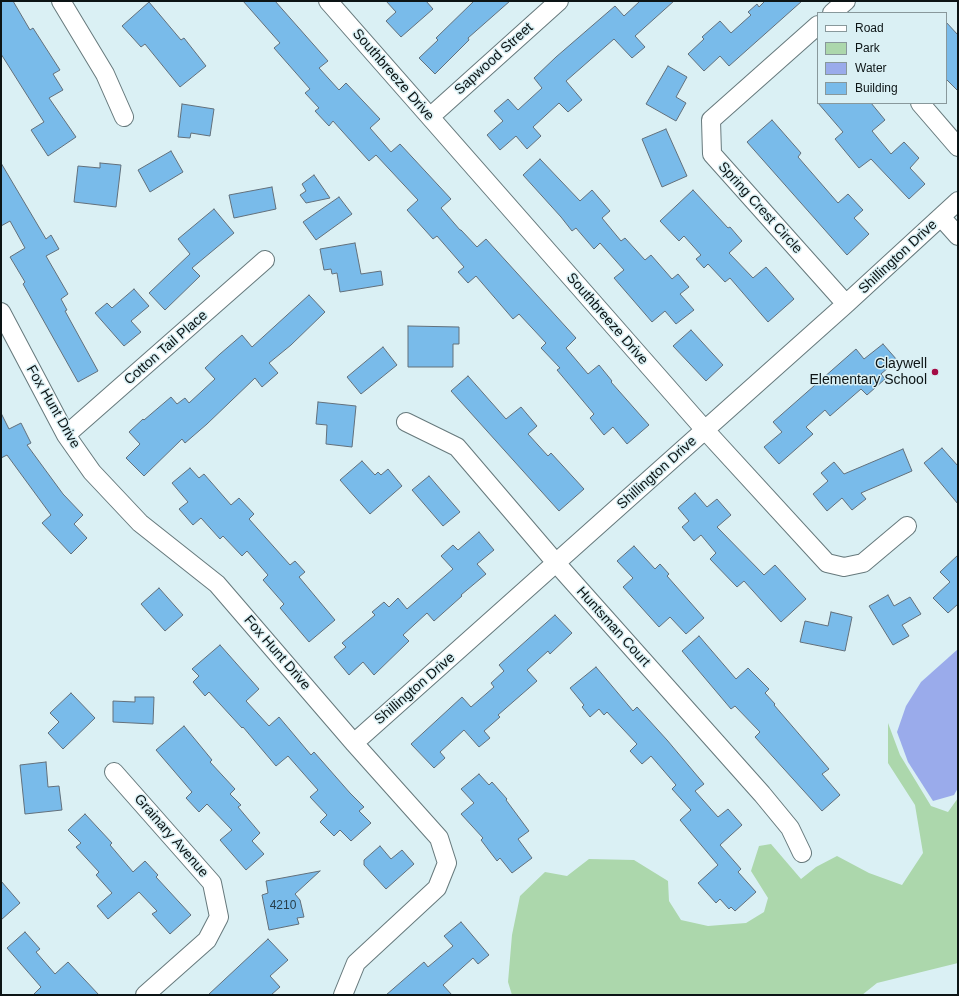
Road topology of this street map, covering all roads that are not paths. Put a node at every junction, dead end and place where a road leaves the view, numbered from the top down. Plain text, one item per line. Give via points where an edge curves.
1 (61, 1) edge
2 (328, 1) edge
3 (559, 1) edge
4 (817, 27) edge
5 (921, 104) edge
6 (124, 117) dead end
7 (430, 117) junction
8 (958, 147) edge
9 (958, 201) edge
10 (941, 217) junction
11 (958, 236) edge
12 (265, 260) dead end
13 (846, 304) junction
14 (1, 312) edge
15 (406, 422) dead end
16 (705, 430) junction
17 (66, 435) junction
18 (907, 526) dead end
19 (556, 564) junction
20 (354, 743) junction
21 (114, 772) dead end
22 (802, 853) dead end
23 (145, 995) edge
24 (343, 995) edge

1 - 6 street via 105,74
2 - 7 street, Southbreeze Drive
3 - 7 street, Sapwood Street
4 - 13 street, Spring Crest Circle via 711,120 712,154
5 - 8 street
7 - 16 street, Southbreeze Drive
9 - 10 street, Shillington Drive
10 - 11 street
10 - 13 street, Shillington Drive
12 - 17 street, Cotton Tail Place
13 - 16 street, Shillington Drive
14 - 17 street, Fox Hunt Drive
15 - 19 street, Huntsman Court via 457,447
16 - 18 street, Southbreeze Drive via 827,563 844,567 863,563
16 - 19 street, Shillington Drive
17 - 20 street, Fox Hunt Drive via 92,472 140,523 217,584
19 - 20 street, Shillington Drive
19 - 22 street, Huntsman Court via 762,794 790,828
20 - 24 street, Fox Hunt Drive via 439,838 447,863 437,888 356,962
21 - 23 street, Grainary Avenue via 212,883 219,917 207,940

